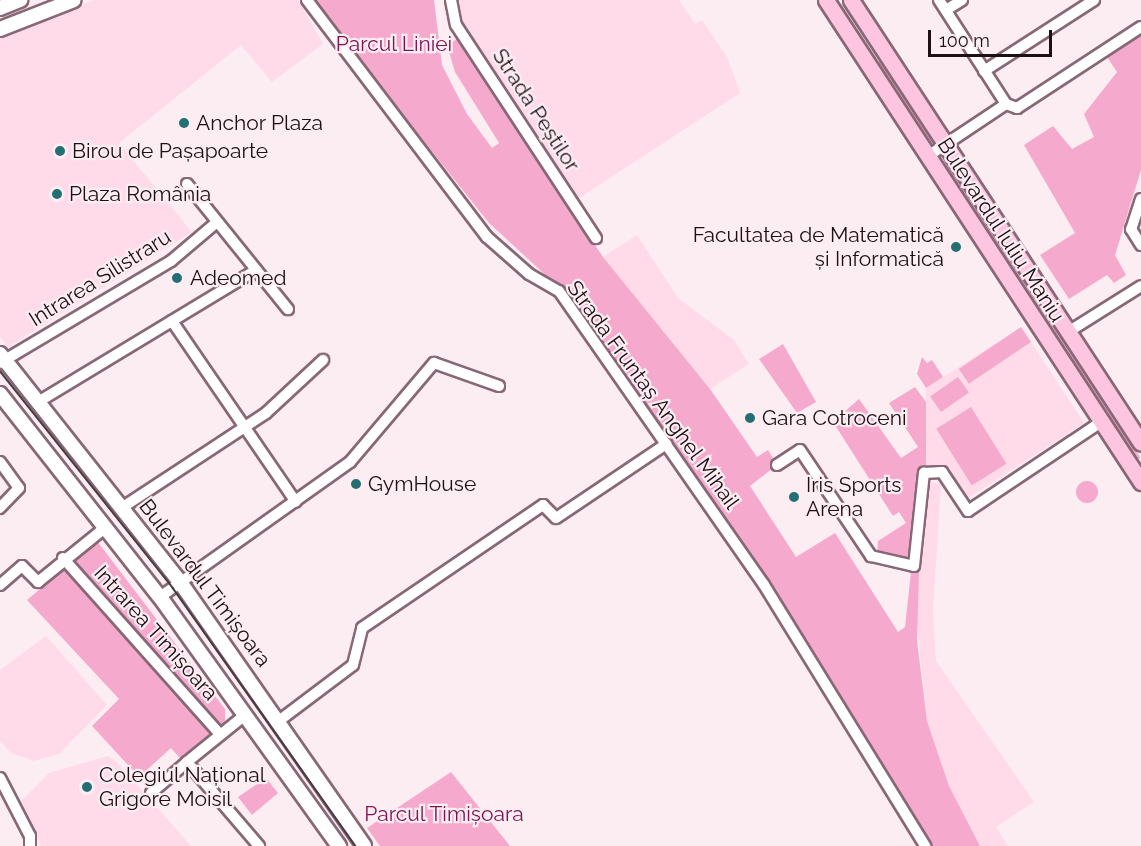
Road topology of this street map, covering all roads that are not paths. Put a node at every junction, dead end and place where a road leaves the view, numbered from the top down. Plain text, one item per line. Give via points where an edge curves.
1 (20, 0) edge
2 (74, 0) edge
3 (307, 0) edge
4 (452, 0) edge
5 (826, 0) edge
6 (851, 0) edge
7 (939, 0) edge
8 (962, 0) edge
9 (1094, 0) edge
10 (0, 8) edge
11 (946, 10) junction
12 (1141, 27) edge
13 (0, 29) edge
14 (984, 70) junction
15 (1006, 104) junction
16 (945, 145) junction
17 (928, 156) junction
18 (188, 184) dead end
19 (1141, 199) edge
20 (218, 222) junction
21 (596, 238) dead end
22 (1141, 245) edge
23 (256, 270) junction
24 (1141, 285) edge
25 (288, 309) dead end
26 (171, 321) junction
27 (1068, 332) junction
28 (1, 359) edge
29 (323, 360) dead end
30 (499, 386) dead end
31 (0, 394) edge
32 (38, 402) junction
33 (1101, 422) junction
34 (245, 427) junction
35 (1141, 443) edge
36 (666, 444) junction
37 (0, 462) edge
38 (777, 465) dead end
39 (1141, 482) edge
40 (296, 502) junction
41 (123, 507) junction
42 (0, 508) edge
43 (106, 527) junction
44 (63, 558) junction
45 (180, 582) junction
46 (0, 585) edge
47 (160, 597) junction
48 (266, 700) junction
49 (245, 715) junction
50 (280, 720) junction
51 (220, 734) junction
52 (188, 762) junction
53 (0, 778) edge
54 (151, 793) dead end
55 (351, 827) junction
56 (337, 843) edge
57 (30, 846) edge
58 (259, 846) edge
59 (364, 846) edge
60 (925, 846) edge

1 - 10 main road
2 - 13 main road
3 - 36 street, Strada Fruntaș Anghel Mihail via 487,237 529,274 559,291
4 - 21 street, Strada Peștilor via 456,24
5 - 17 main road, Bulevardul Iuliu Maniu
6 - 16 main road, Bulevardul Iuliu Maniu
7 - 11 street
8 - 11 street
9 - 14 street
11 - 14 street
12 - 15 street via 1017,108
14 - 15 street
15 - 16 street
16 - 17 street
16 - 27 main road, Bulevardul Iuliu Maniu
17 - 33 main road, Bulevardul Iuliu Maniu
18 - 20 street
19 - 22 street via 1131,229
20 - 23 street
20 - 28 street, Intrarea Silistraru via 171,261
23 - 25 street
23 - 26 street
24 - 27 street
26 - 32 street
26 - 34 street
27 - 35 main road, Bulevardul Iuliu Maniu
28 - 32 main road, Bulevardul Timișoara
29 - 34 street
30 - 40 street via 439,362 363,449
31 - 43 main road
32 - 41 main road, Bulevardul Timișoara
33 - 38 street via 968,512 942,472 924,473 914,566 877,561 800,450
33 - 39 main road, Bulevardul Iuliu Maniu
34 - 40 street
34 - 41 street
36 - 50 street via 556,518 543,505 362,628 353,665
36 - 60 street, Strada Fruntaș Anghel Mihail via 764,585
37 - 42 street via 19,488
40 - 45 street
41 - 45 main road, Bulevardul Timișoara
43 - 44 street
43 - 47 main road
44 - 46 street via 38,582 22,566
44 - 51 street, Intrarea Timișoara
45 - 47 street
45 - 48 main road, Bulevardul Timișoara
47 - 49 main road
48 - 49 main road
48 - 50 main road, Bulevardul Timișoara
49 - 51 street
49 - 56 main road
50 - 55 main road, Bulevardul Timișoara
51 - 52 street
52 - 54 street
52 - 58 street
53 - 57 street via 30,836
55 - 56 main road
55 - 59 main road, Bulevardul Timișoara

